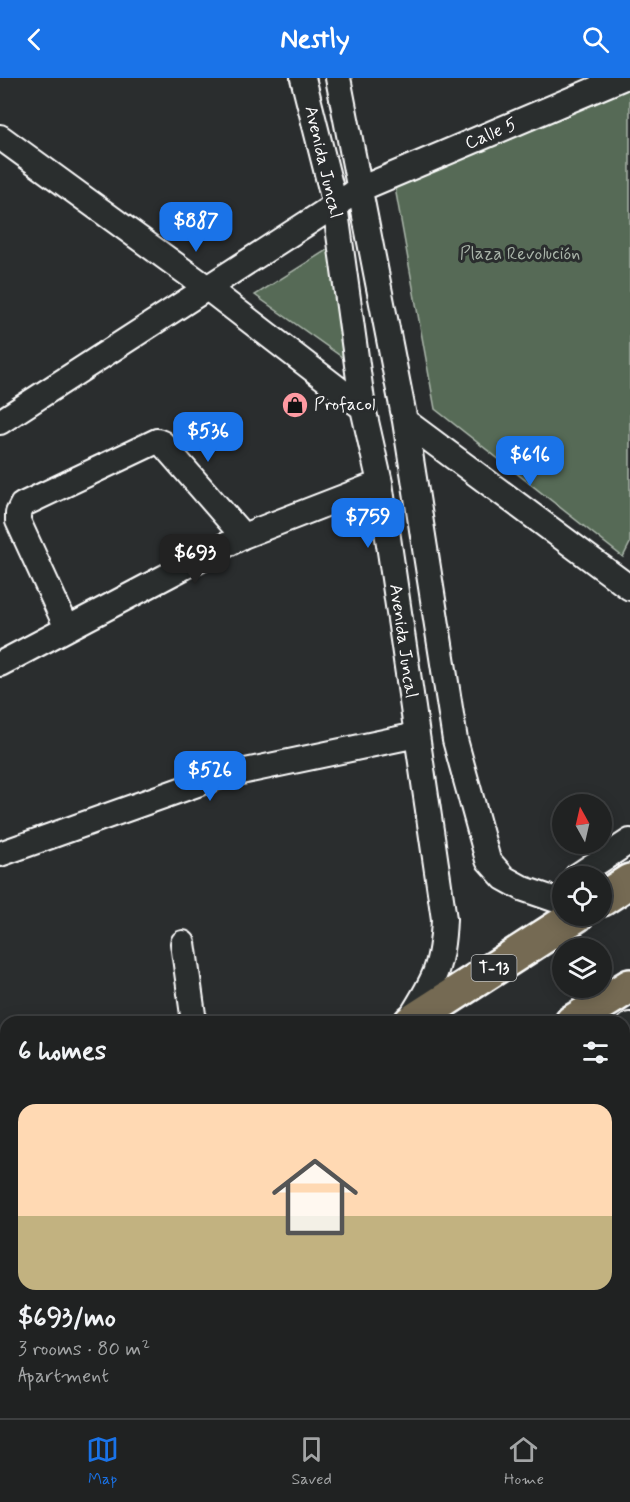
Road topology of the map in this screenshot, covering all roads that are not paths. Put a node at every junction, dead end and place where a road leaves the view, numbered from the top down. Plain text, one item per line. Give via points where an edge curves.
1 (303, 78) edge
2 (338, 78) edge
3 (622, 78) edge
4 (0, 137) edge
5 (360, 189) junction
6 (335, 205) junction
7 (206, 287) junction
8 (363, 408) junction
9 (405, 421) junction
10 (0, 422) edge
11 (380, 483) junction
12 (243, 536) junction
13 (630, 588) edge
14 (67, 628) junction
15 (0, 664) edge
16 (417, 735) junction
17 (630, 841) edge
18 (0, 854) edge
19 (592, 866) edge
20 (630, 881) edge
21 (552, 893) edge
22 (612, 893) edge
23 (560, 926) edge
24 (183, 943) dead end
25 (630, 986) edge
26 (193, 1016) edge
27 (413, 1016) edge
28 (418, 1016) edge
29 (582, 1016) edge

1 - 6 street, Avenida Juncal
2 - 5 street, Avenida Juncal
3 - 5 street, Calle 5
4 - 7 street
5 - 6 street, Calle 5
5 - 9 street, Avenida Juncal
6 - 7 street, Calle 5
6 - 8 street, Avenida Juncal
7 - 8 street
7 - 10 street, Calle 5
8 - 11 street, Avenida Juncal
9 - 13 street
9 - 21 street, Avenida Juncal via 455,740 488,860 504,878
11 - 12 street
11 - 16 street, Avenida Juncal
12 - 14 street
12 - 14 street via 157,441 22,505 18,521
14 - 15 street
16 - 18 street via 217,777
16 - 27 street, Avenida Juncal via 444,919 436,977
17 - 19 street
20 - 22 highway
23 - 28 highway, T-13
24 - 26 street
25 - 29 highway

